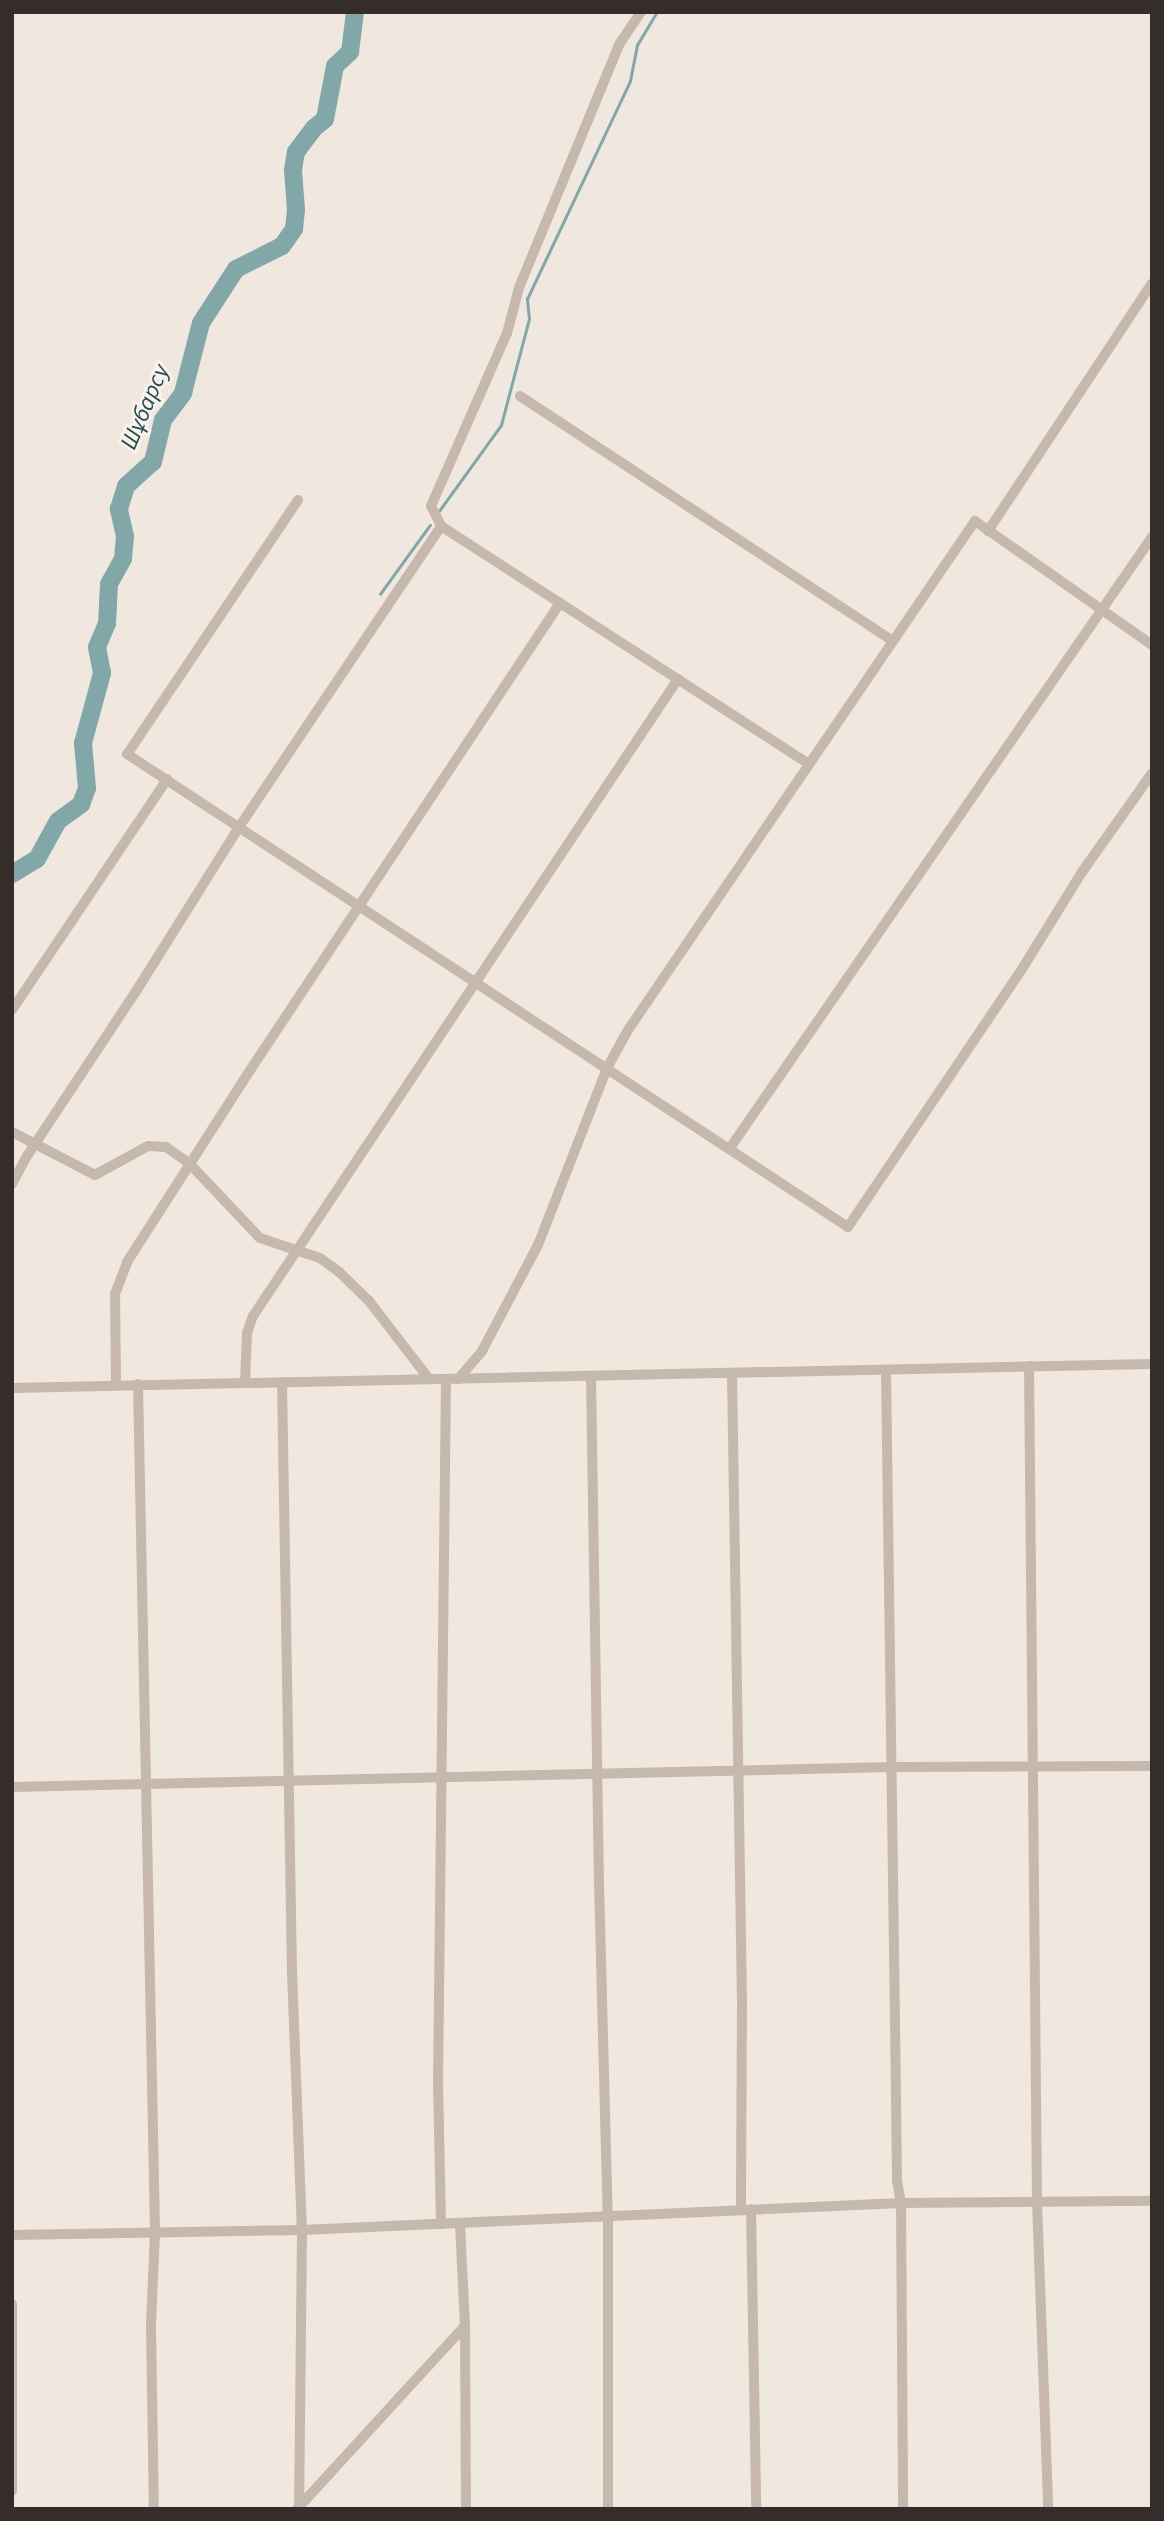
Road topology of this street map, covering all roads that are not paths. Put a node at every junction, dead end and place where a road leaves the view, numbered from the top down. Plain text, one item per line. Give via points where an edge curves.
1 (641, 12) edge
2 (1152, 283) edge
3 (520, 396) dead end
4 (298, 500) dead end
5 (441, 526) junction
6 (988, 531) junction
7 (1152, 537) edge
8 (560, 603) junction
9 (1101, 609) junction
10 (893, 641) junction
11 (1152, 645) edge
12 (678, 679) junction
13 (809, 764) junction
14 (1152, 773) edge
15 (167, 779) junction
16 (239, 827) junction
17 (358, 906) junction
18 (475, 984) junction
19 (12, 1010) edge
20 (607, 1068) junction
21 (12, 1132) edge
22 (34, 1144) junction
23 (730, 1148) junction
24 (189, 1163) junction
25 (12, 1184) edge
26 (295, 1250) junction
27 (1152, 1364) edge
28 (1028, 1367) junction
29 (886, 1370) junction
30 (732, 1373) junction
31 (591, 1376) junction
32 (429, 1379) junction
33 (446, 1379) junction
34 (458, 1379) junction
35 (282, 1382) junction
36 (245, 1383) junction
37 (116, 1384) junction
38 (138, 1384) junction
39 (12, 1388) edge
40 (1152, 1766) edge
41 (892, 1767) junction
42 (1034, 1767) junction
43 (739, 1771) junction
44 (597, 1776) junction
45 (442, 1779) junction
46 (289, 1781) junction
47 (148, 1783) junction
48 (12, 1787) edge
49 (1152, 2201) edge
50 (1037, 2202) junction
51 (901, 2203) junction
52 (746, 2209) junction
53 (608, 2218) junction
54 (441, 2224) junction
55 (460, 2224) junction
56 (302, 2230) junction
57 (155, 2233) junction
58 (12, 2235) edge
59 (12, 2304) edge
60 (465, 2326) junction
61 (12, 2491) edge
62 (299, 2508) edge
63 (154, 2509) edge
64 (466, 2509) edge
65 (608, 2509) edge
66 (756, 2509) edge
67 (902, 2509) edge
68 (1048, 2509) edge

1 - 5 street via 618,45 519,288 507,333 431,506
2 - 6 street
3 - 10 street
4 - 15 street via 127,754
5 - 8 street
5 - 16 street
6 - 9 street
6 - 10 street via 975,521
7 - 9 street
8 - 12 street
8 - 17 street
9 - 11 street
9 - 23 street
10 - 13 street
12 - 13 street
12 - 18 street
13 - 20 street via 628,1030
14 - 23 street via 848,1227
15 - 16 street
15 - 19 street
16 - 17 street
16 - 22 street
17 - 18 street
17 - 24 street
18 - 20 street
18 - 26 street
20 - 23 street
20 - 34 street via 538,1245 482,1351
21 - 22 street
22 - 24 street via 95,1175 148,1146 166,1147
22 - 25 street
24 - 26 street via 260,1238
24 - 37 street via 117,1280
26 - 32 street via 320,1258 369,1301
26 - 36 street via 253,1316 247,1333
27 - 28 street
28 - 29 street
28 - 42 street
29 - 30 street
29 - 41 street
30 - 31 street
30 - 43 street
31 - 34 street
31 - 44 street
32 - 33 street
32 - 35 street
33 - 34 street
33 - 45 street
35 - 36 street
35 - 46 street
36 - 38 street
37 - 38 street
37 - 39 street
38 - 47 street
40 - 42 street
41 - 42 street
41 - 43 street
41 - 51 street via 897,2181
42 - 50 street
43 - 44 street
43 - 52 street
44 - 45 street
44 - 53 street
45 - 46 street
45 - 54 street
46 - 47 street
46 - 56 street
47 - 48 street
47 - 57 street
49 - 50 street
50 - 51 street
50 - 68 street
51 - 52 street
51 - 67 street
52 - 53 street
52 - 66 street
53 - 55 street
53 - 65 street
54 - 55 street
54 - 56 street
55 - 60 street
56 - 57 street
56 - 62 street
57 - 58 street
57 - 63 street via 151,2326
59 - 61 street
60 - 62 street
60 - 64 street

